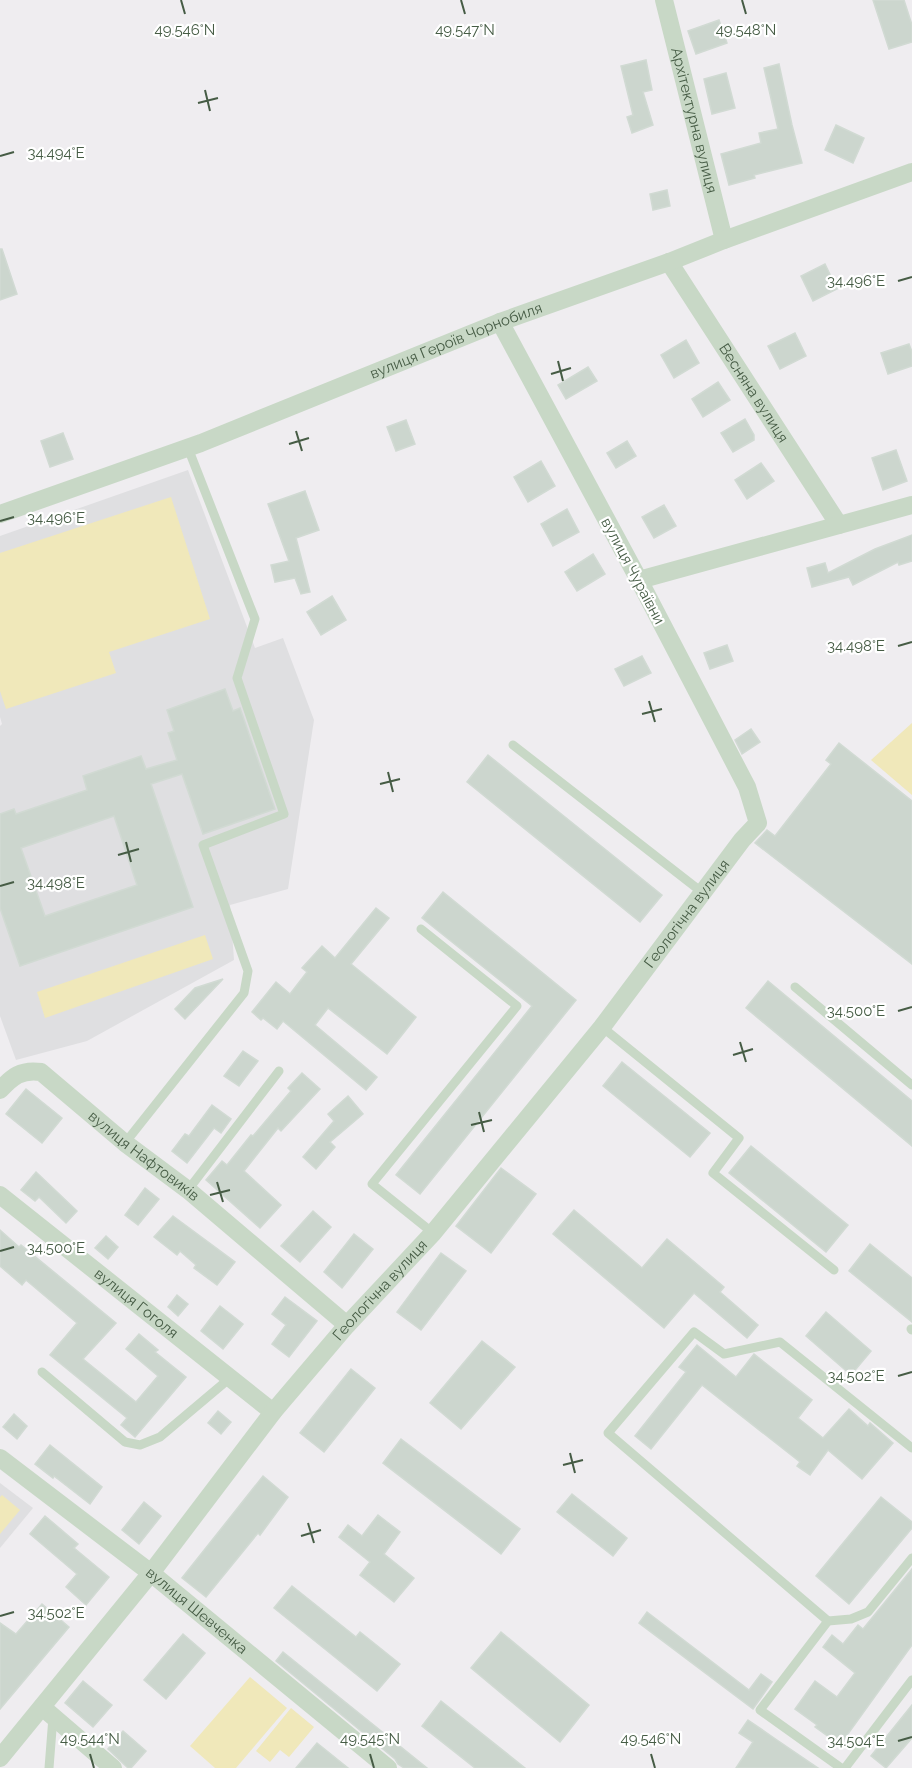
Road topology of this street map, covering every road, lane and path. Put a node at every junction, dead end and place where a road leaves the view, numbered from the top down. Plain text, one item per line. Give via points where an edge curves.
1 (664, 0) edge
2 (912, 172) edge
3 (724, 240) junction
4 (669, 262) junction
5 (500, 322) junction
6 (188, 448) junction
7 (912, 505) edge
8 (1, 509) edge
9 (839, 525) junction
10 (639, 580) junction
11 (513, 745) dead end
12 (758, 823) joint
13 (703, 893) junction
14 (421, 929) dead end
15 (795, 987) dead end
16 (602, 1027) junction
17 (279, 1071) dead end
18 (912, 1085) edge
19 (2, 1087) edge
20 (125, 1143) junction
21 (188, 1190) junction
22 (0, 1195) edge
23 (434, 1233) junction
24 (834, 1270) dead end
25 (347, 1325) junction
26 (42, 1372) dead end
27 (230, 1378) junction
28 (273, 1412) junction
29 (912, 1448) edge
30 (0, 1458) edge
31 (912, 1558) edge
32 (151, 1574) junction
33 (828, 1621) junction
34 (912, 1680) edge
35 (47, 1712) junction
36 (0, 1758) edge
37 (49, 1768) edge
38 (112, 1768) edge
39 (388, 1768) edge
40 (843, 1768) edge

1 - 3 street, Архітектурна вулиця
2 - 3 street, вулиця Героїв Чорнобиля
3 - 4 street, вулиця Героїв Чорнобиля
4 - 5 street, вулиця Героїв Чорнобиля
4 - 9 street, Весняна вулиця
5 - 6 street, вулиця Героїв Чорнобиля
5 - 10 street, вулиця Чураївни
6 - 8 street, вулиця Героїв Чорнобиля
6 - 20 lane via 255,620 237,678 285,814 203,845 248,971 244,993
7 - 9 street
9 - 10 street
10 - 12 street, вулиця Чураївни via 747,787
11 - 13 lane
12 - 13 street, Геологічна вулиця
13 - 16 street, Геологічна вулиця
14 - 23 lane via 517,1006 372,1184
15 - 18 lane
16 - 23 street, Геологічна вулиця
16 - 24 lane via 739,1138 712,1173
17 - 21 lane
19 - 20 street, вулиця Нафтовиків via 15,1075 40,1072
20 - 21 street, вулиця Нафтовиків
21 - 25 street, вулиця Нафтовиків
22 - 27 street, вулиця Гоголя
23 - 25 street, Геологічна вулиця
25 - 28 street, Геологічна вулиця
26 - 27 lane via 125,1442 140,1445 160,1437
27 - 28 street, вулиця Гоголя
28 - 32 street, Геологічна вулиця
29 - 33 lane via 780,1342 724,1354 694,1332 608,1433
30 - 32 street, вулиця Шевченка
31 - 33 lane via 868,1612 851,1619
32 - 35 street, Геологічна вулиця
32 - 39 street, вулиця Шевченка
33 - 40 lane via 760,1710
34 - 40 lane
35 - 36 street, Геологічна вулиця
35 - 37 lane
35 - 38 street

